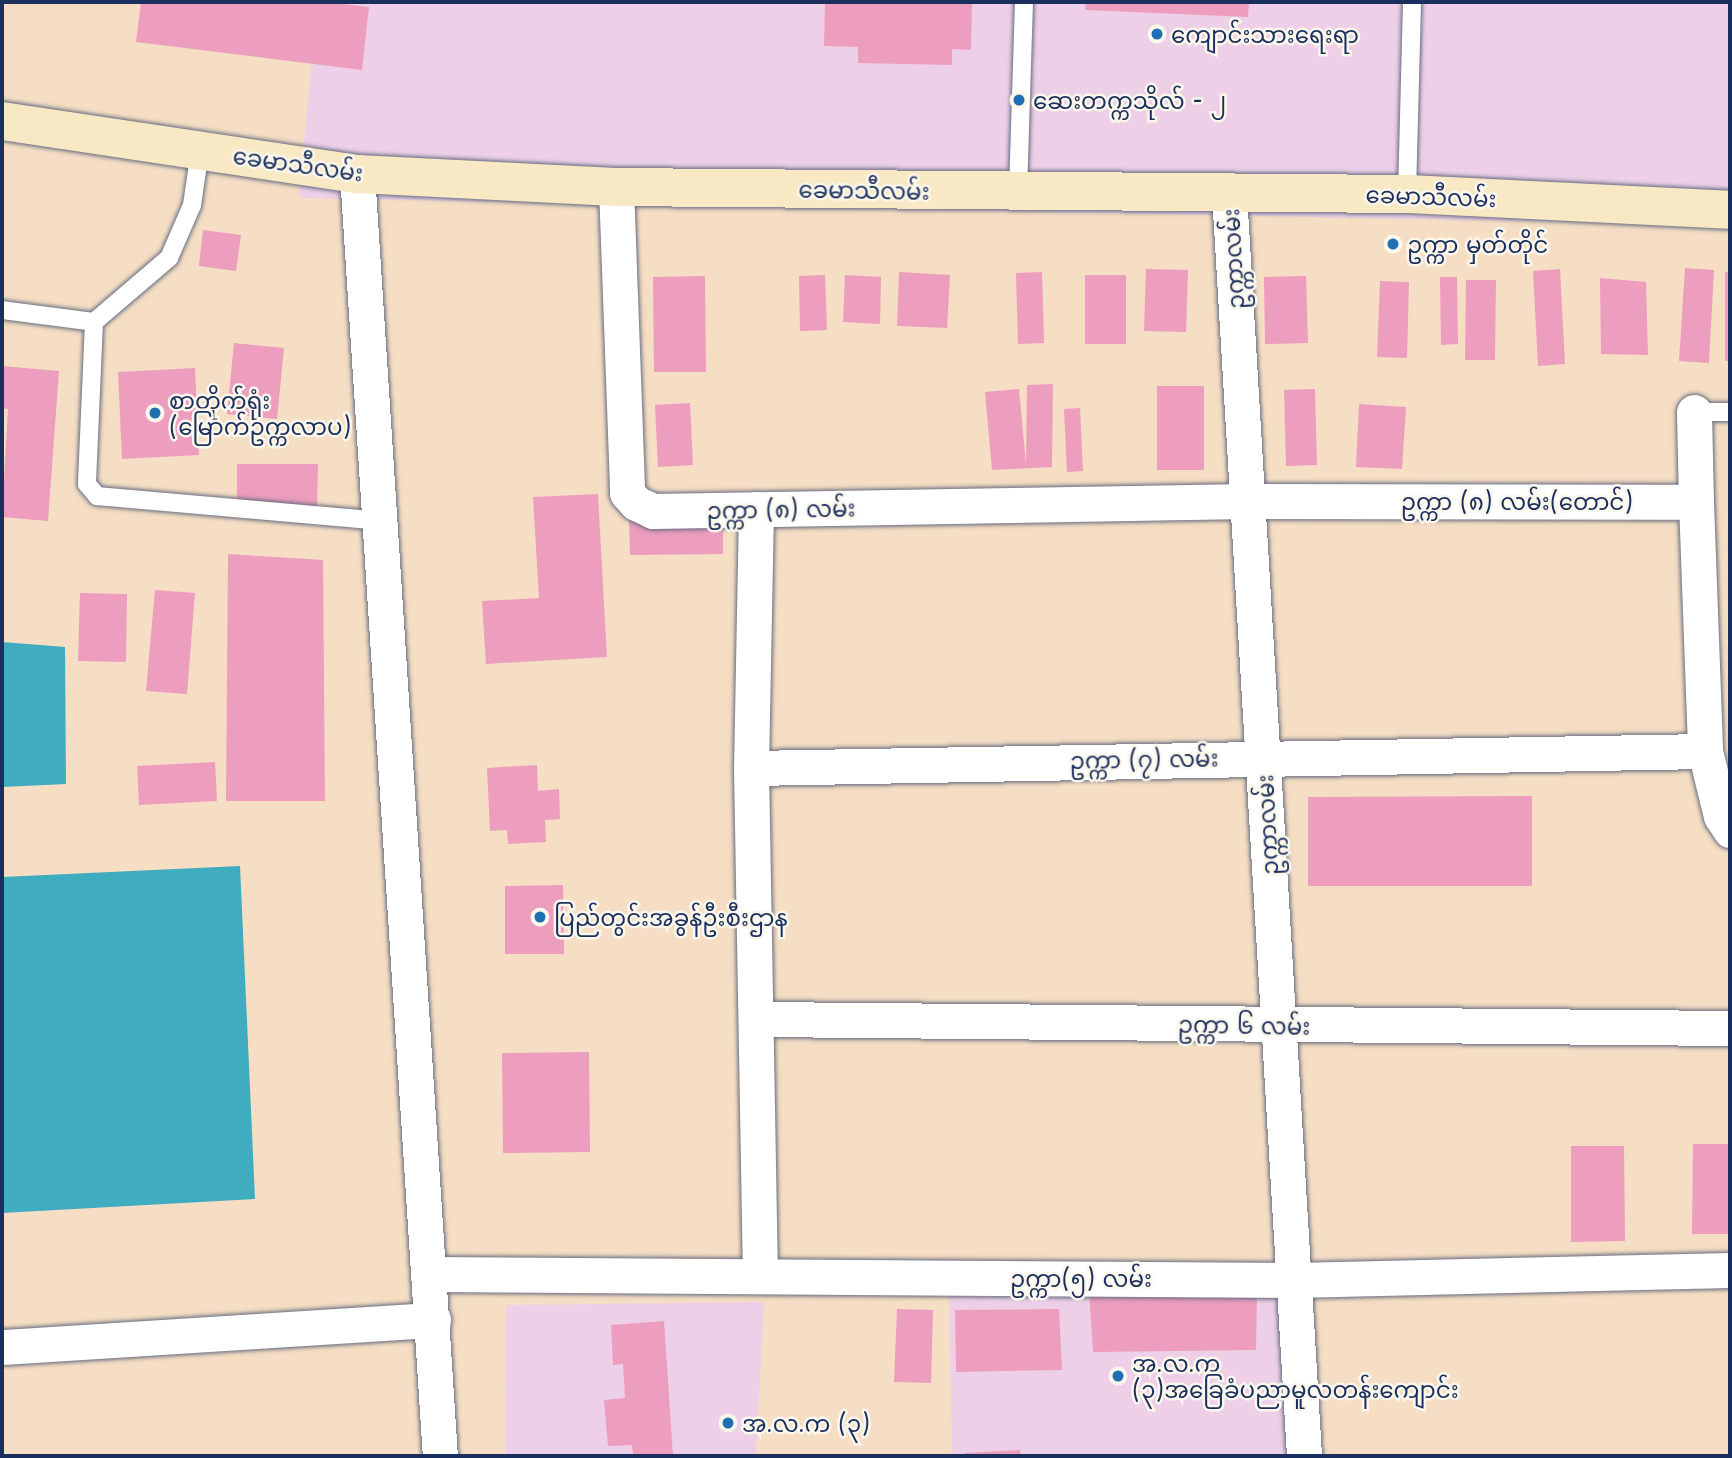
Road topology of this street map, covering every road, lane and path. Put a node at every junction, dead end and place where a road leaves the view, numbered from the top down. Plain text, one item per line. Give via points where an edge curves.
1 (1024, 2) edge
2 (1412, 2) edge
3 (2, 121) edge
4 (200, 151) junction
5 (357, 174) junction
6 (617, 187) junction
7 (1018, 192) junction
8 (1229, 193) junction
9 (1407, 194) junction
10 (1730, 210) edge
11 (2, 310) edge
12 (94, 322) junction
13 (1695, 412) joint
14 (1730, 412) edge
15 (1248, 500) junction
16 (1696, 502) junction
17 (756, 509) junction
18 (382, 521) junction
19 (1705, 751) junction
20 (1263, 756) junction
21 (751, 768) junction
22 (1730, 830) edge
23 (758, 1019) junction
24 (1279, 1026) junction
25 (1730, 1028) edge
26 (1730, 1270) edge
27 (431, 1273) junction
28 (760, 1276) junction
29 (1294, 1280) junction
30 (433, 1320) junction
31 (2, 1347) edge
32 (440, 1456) edge
33 (1304, 1456) edge

1 - 7 lane
2 - 9 lane
3 - 4 main road, ခေမာသီလမ်း
4 - 5 main road, ခေမာသီလမ်း
4 - 12 lane via 192,205 169,258
5 - 6 main road, ခေမာသီလမ်း
5 - 18 street
6 - 7 main road, ခေမာသီလမ်း
6 - 17 street, ဥက္ကာ (၈) လမ်း via 627,493 653,511
7 - 8 main road, ခေမာသီလမ်း
8 - 9 main road, ခေမာသီလမ်း
8 - 15 street, ဥက္ကာလမ်း
9 - 10 main road, ခေမာသီလမ်း
11 - 12 lane
12 - 18 lane via 87,484 97,496
13 - 14 lane
13 - 16 street
15 - 16 street, ဥက္ကာ (၈) လမ်း(တောင်)
15 - 17 street, ဥက္ကာ (၈) လမ်း
15 - 20 street, ဥက္ကာလမ်း
16 - 19 street
17 - 21 street
18 - 27 street
19 - 20 street, ဥက္ကာ (၇) လမ်း
19 - 22 street via 1721,816
20 - 21 street, ဥက္ကာ (၇) လမ်း
20 - 24 street, ဥက္ကာလမ်း
21 - 23 street
23 - 24 street, ဥက္ကာ ၆ လမ်း
23 - 28 street
24 - 25 street, ဥက္ကာ ၆ လမ်း
24 - 29 street, ဥက္ကာလမ်း
26 - 29 street, ဥက္ကာ(၅) လမ်း
27 - 28 street, ဥက္ကာ(၅) လမ်း
27 - 30 street
28 - 29 street, ဥက္ကာ(၅) လမ်း
29 - 33 street, ဥက္ကာလမ်း
30 - 31 street
30 - 32 street

